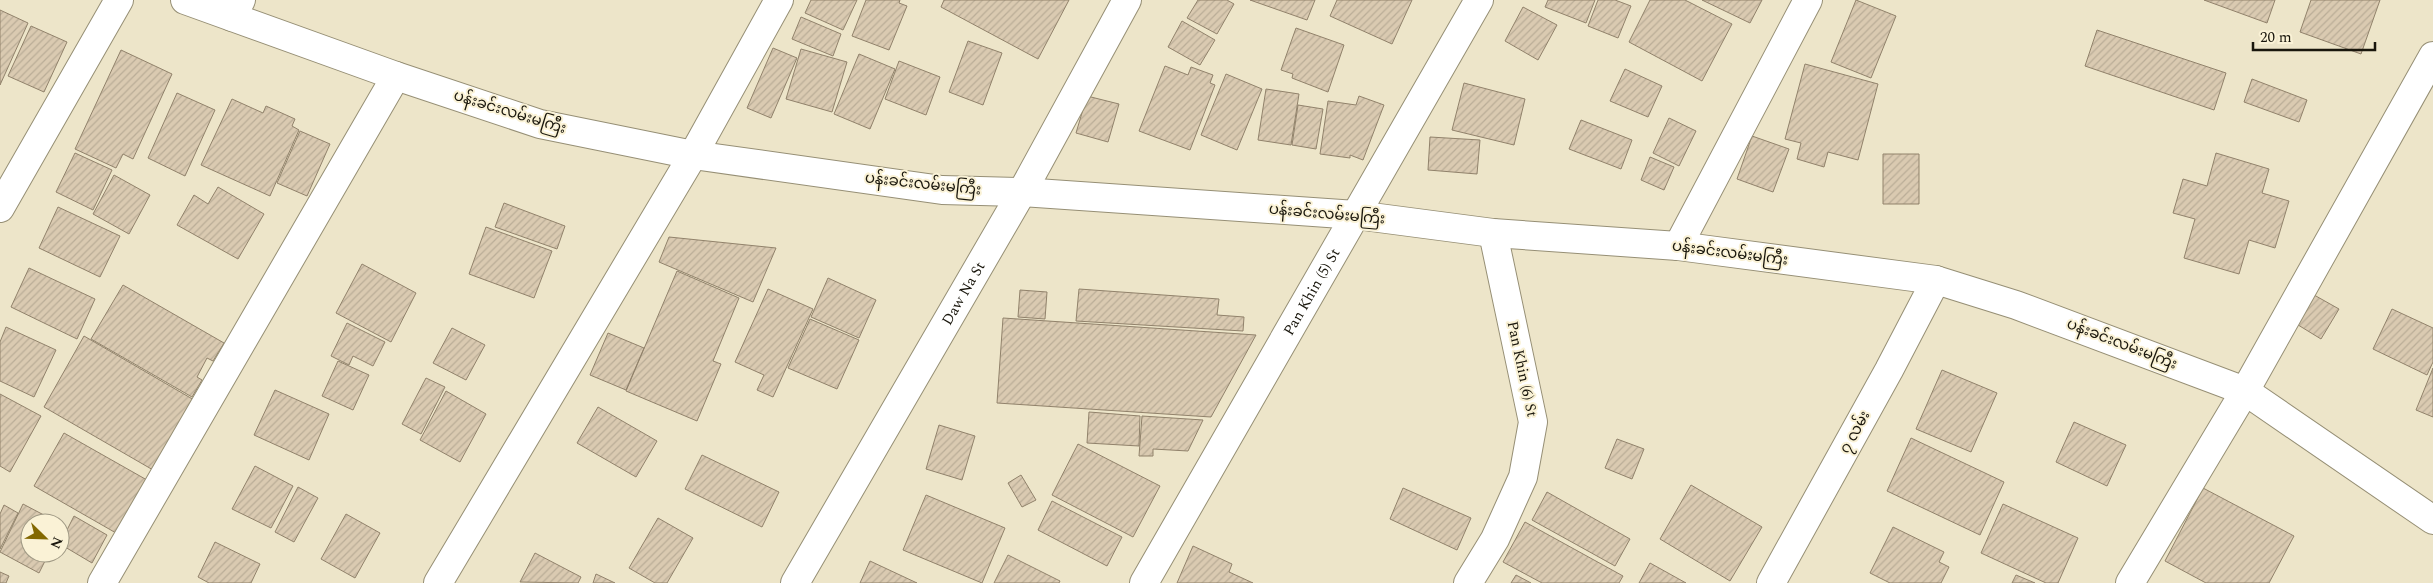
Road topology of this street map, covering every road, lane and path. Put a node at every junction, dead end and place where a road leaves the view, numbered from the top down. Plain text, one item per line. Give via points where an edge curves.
1 (119, 0) edge
2 (185, 0) edge
3 (779, 0) edge
4 (1127, 0) edge
5 (1479, 0) edge
6 (1808, 0) edge
7 (236, 9) edge
8 (2433, 56) edge
9 (396, 76) junction
10 (693, 155) junction
11 (1022, 192) junction
12 (0, 208) edge
13 (1356, 215) junction
14 (1493, 233) junction
15 (1678, 246) junction
16 (1936, 280) junction
17 (2245, 391) junction
18 (2433, 520) edge
19 (102, 583) edge
20 (438, 583) edge
21 (795, 583) edge
22 (1144, 583) edge
23 (1468, 583) edge
24 (1771, 583) edge
25 (2130, 583) edge

1 - 12 street
2 - 7 street, ပန်းခင်းလမ်းမကြီး
3 - 10 street
4 - 11 street, Daw Na St
5 - 13 street, Pan Khin (5) St
6 - 15 street
7 - 9 street, ပန်းခင်းလမ်းမကြီး
8 - 17 street
9 - 10 street, ပန်းခင်းလမ်းမကြီး via 540,124
9 - 19 street
10 - 11 street, ပန်းခင်းလမ်းမကြီး via 942,190
10 - 20 street
11 - 13 street, ပန်းခင်းလမ်းမကြီး
11 - 21 street, Daw Na St
13 - 14 street, ပန်းခင်းလမ်းမကြီး
13 - 22 street, Pan Khin (5) St
14 - 15 street, ပန်းခင်းလမ်းမကြီး
14 - 23 street, Pan Khin (6) St via 1534,422 1523,477 1495,539
15 - 16 street, ပန်းခင်းလမ်းမကြီး
16 - 17 street, ပန်းခင်းလမ်းမကြီး via 2016,304
16 - 24 street, ၇ လမ်း
17 - 18 street, ပန်းခင်းလမ်းမကြီး
17 - 25 street

